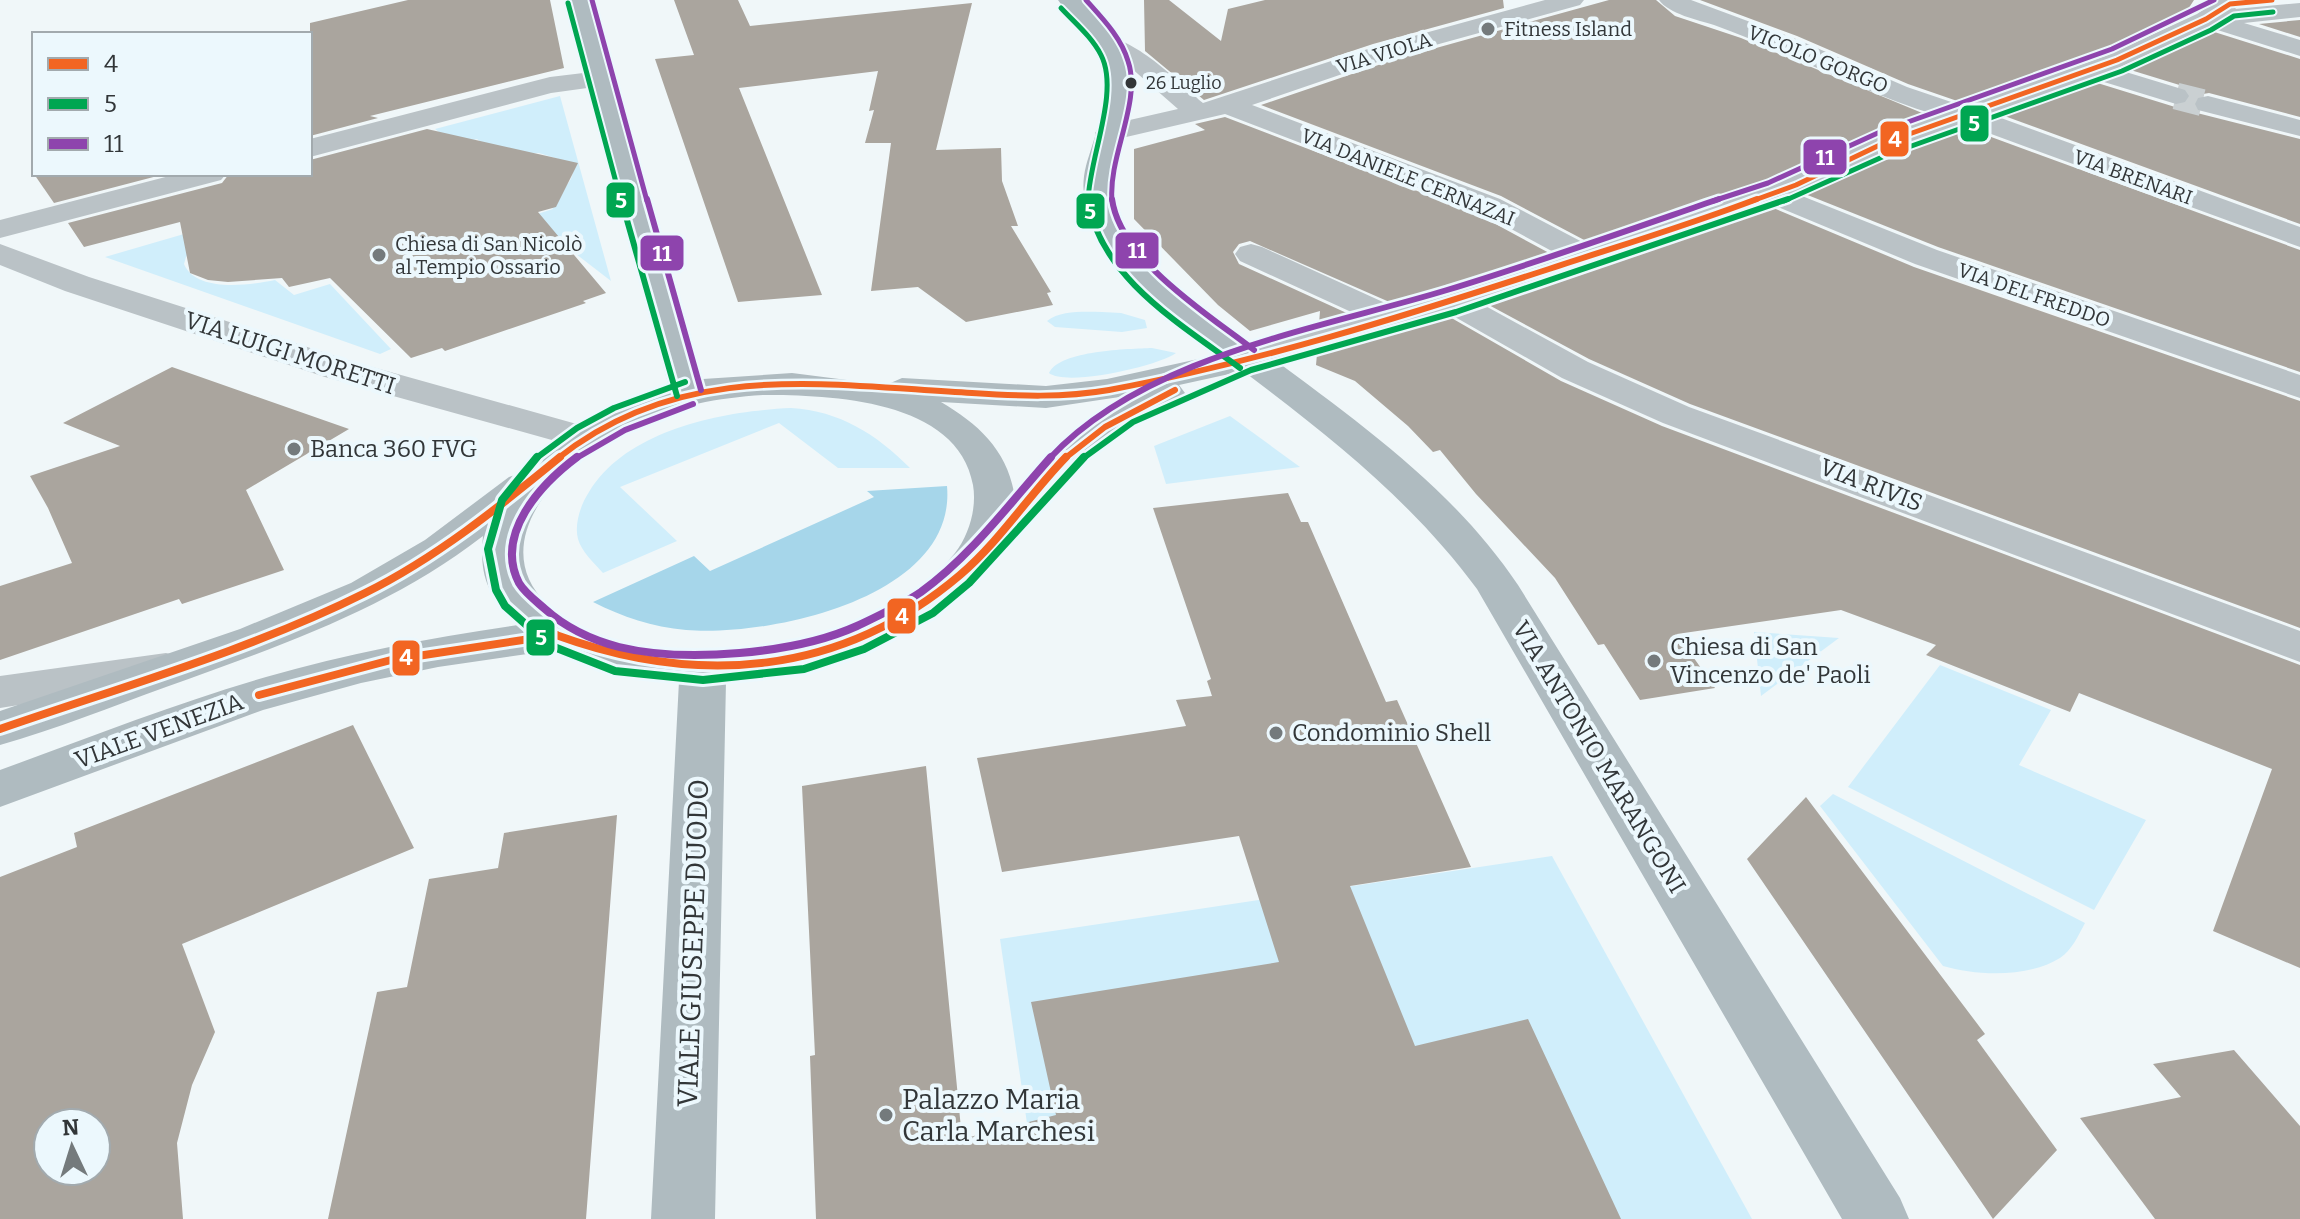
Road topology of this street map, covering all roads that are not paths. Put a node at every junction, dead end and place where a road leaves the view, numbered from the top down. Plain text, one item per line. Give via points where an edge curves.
1 (580, 0) edge
2 (1070, 0) edge
3 (1572, 0) edge
4 (1671, 0) edge
5 (2272, 0) edge
6 (2223, 8) edge
7 (2300, 10) edge
8 (1107, 43) junction
9 (2300, 48) edge
10 (2091, 70) junction
11 (600, 79) junction
12 (2176, 96) tunnel mouth
13 (2208, 104) tunnel mouth
14 (1227, 105) junction
15 (1198, 112) junction
16 (1966, 115) junction
17 (2300, 128) edge
18 (1109, 133) junction
19 (312, 147) edge
20 (203, 176) edge
21 (1772, 194) junction
22 (0, 229) edge
23 (2300, 238) edge
24 (0, 254) edge
25 (1251, 254) dead end
26 (1585, 256) junction
27 (1452, 301) junction
28 (1391, 318) junction
29 (1247, 359) junction
30 (830, 385) junction
31 (2300, 387) edge
32 (689, 393) junction
33 (584, 438) junction
34 (543, 468) junction
35 (960, 575) junction
36 (556, 635) junction
37 (2300, 647) edge
38 (177, 666) junction
39 (703, 668) junction
40 (0, 692) edge
41 (0, 729) edge
42 (0, 789) edge
43 (683, 1219) edge
44 (1877, 1219) edge

1 - 11 main road
2 - 8 main road
3 - 14 street, VIA VIOLA via 1383,52
4 - 16 street, VICOLO GORGO via 1936,108
5 - 6 street
6 - 7 street
6 - 9 street
6 - 10 street
8 - 15 street via 1139,62
8 - 18 main road, VIA ANTONIO MARANGONI via 1120,72
10 - 12 street
10 - 16 street
11 - 19 street via 550,85
11 - 32 main road
13 - 17 street
14 - 15 street, VIA VIOLA
14 - 26 street, VIA DANIELE CERNAZAI via 1489,205
15 - 18 street, VIA VIOLA
16 - 21 street via 1884,143
16 - 23 street, VIA BRENARI
18 - 29 main road, VIA ANTONIO MARANGONI via 1097,182 1104,222 1116,242 1157,285
20 - 22 street
21 - 26 street
21 - 31 street, VIA DEL FREDDO via 1940,262
24 - 33 street, VIA LUIGI MORETTI via 241,338 470,409
25 - 28 street
26 - 27 street
27 - 28 street
27 - 37 street, VIA RIVIS via 1588,376 1676,415
28 - 29 street
29 - 30 main road via 1107,390 1046,397
29 - 35 main road via 1127,412 1094,434 1064,459
29 - 44 main road, VIA ANTONIO MARANGONI via 1357,439 1459,536 1496,585
30 - 32 main road via 763,384
30 - 35 main road via 876,392 946,420 988,464 995,512 981,548
32 - 33 main road
33 - 34 main road
34 - 36 main road via 513,506 499,552 514,598
34 - 38 main road via 486,517 366,593
35 - 39 main road via 926,603 859,638 801,657
36 - 39 main road via 617,659
36 - 42 main road, VIALE VENEZIA via 431,652 323,677 246,699
38 - 40 street
38 - 41 main road
39 - 43 main road, VIALE GIUSEPPE DUODO

